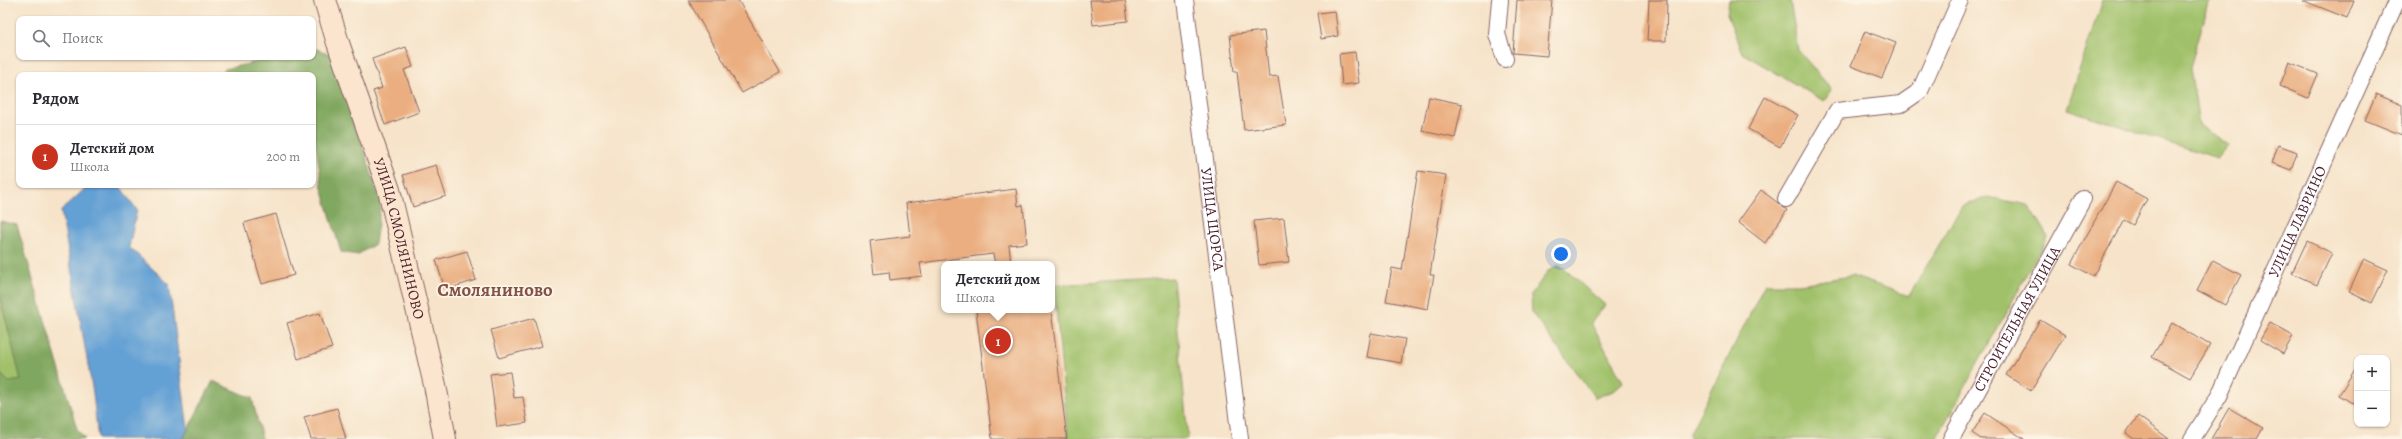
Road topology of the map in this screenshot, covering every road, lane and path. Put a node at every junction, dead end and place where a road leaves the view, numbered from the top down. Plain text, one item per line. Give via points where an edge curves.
1 (325, 0) edge
2 (1184, 0) edge
3 (1500, 0) edge
4 (1960, 0) edge
5 (2398, 0) edge
6 (1505, 59) dead end
7 (1786, 198) dead end
8 (2083, 199) dead end
9 (445, 439) edge
10 (1240, 439) edge
11 (1951, 439) edge
12 (2192, 439) edge

1 - 9 main road, УЛИЦА СМОЛЯНИНОВО via 389,190 435,385
2 - 10 street, УЛИЦА ЩОРСА
3 - 6 street via 1497,34
4 - 7 street via 1920,91 1901,104 1837,112
5 - 12 street, УЛИЦА ЛАВРИНО via 2219,396
8 - 11 street, СТРОИТЕЛЬНАЯ УЛИЦА

